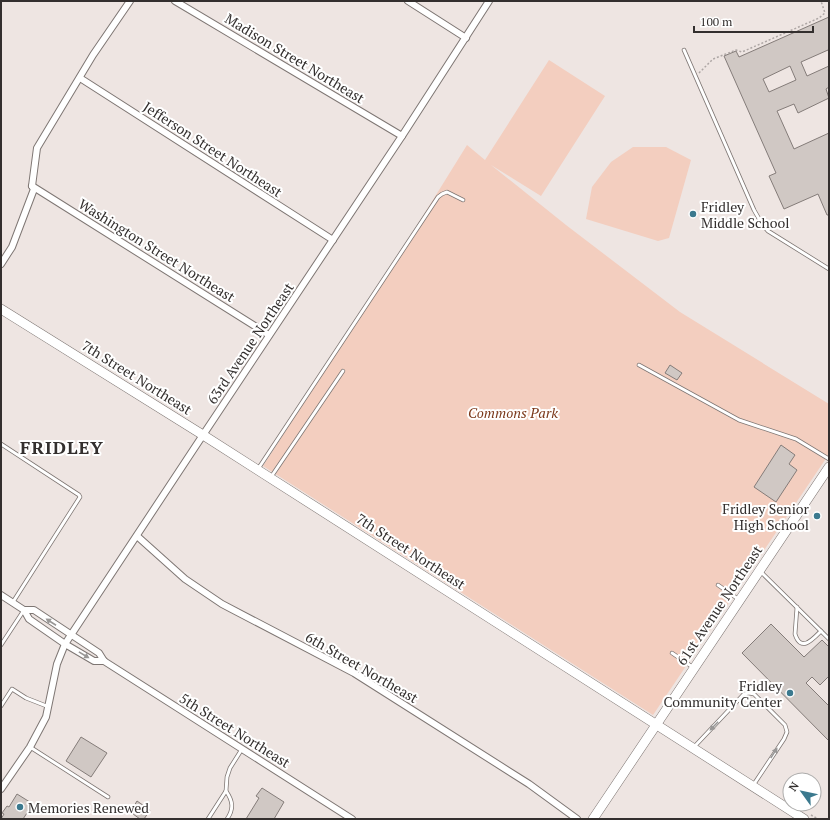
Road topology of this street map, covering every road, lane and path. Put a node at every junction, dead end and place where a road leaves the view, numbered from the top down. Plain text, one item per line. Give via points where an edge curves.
1 (130, 1) edge
2 (408, 1) edge
3 (489, 1) edge
4 (821, 1) edge
5 (178, 2) edge
6 (466, 38) junction
7 (684, 50) dead end
8 (695, 76) junction
9 (80, 78) junction
10 (402, 136) junction
11 (32, 186) junction
12 (464, 200) dead end
13 (333, 240) junction
14 (1, 264) edge
15 (829, 269) edge
16 (1, 309) edge
17 (269, 335) junction
18 (640, 365) dead end
19 (343, 371) dead end
20 (203, 435) junction
21 (1, 444) edge
22 (829, 459) edge
23 (829, 467) edge
24 (258, 470) junction
25 (270, 478) junction
26 (137, 536) junction
27 (760, 571) junction
28 (718, 585) dead end
29 (1, 595) edge
30 (740, 600) junction
31 (13, 602) junction
32 (797, 607) junction
33 (24, 610) junction
34 (821, 631) junction
35 (71, 635) junction
36 (829, 639) edge
37 (65, 644) junction
38 (1, 645) edge
39 (672, 653) dead end
40 (104, 661) junction
41 (694, 668) junction
42 (1, 706) edge
43 (49, 707) junction
44 (655, 724) junction
45 (30, 747) junction
46 (692, 748) junction
47 (242, 749) junction
48 (753, 786) junction
49 (1, 789) edge
50 (226, 791) junction
51 (108, 797) dead end
52 (208, 819) edge
53 (227, 819) edge
54 (352, 819) edge
55 (577, 819) edge
56 (592, 819) edge
57 (804, 819) edge

1 - 9 street
2 - 6 street
3 - 6 street, 63rd Avenue Northeast
4 - 8 path via 826,13 819,18 742,52 736,50 713,59
5 - 10 street, Madison Street Northeast
6 - 10 street, 63rd Avenue Northeast
7 - 8 lane
8 - 15 lane via 762,224 768,231
9 - 11 street via 37,148
9 - 13 street, Jefferson Street Northeast
10 - 13 street, 63rd Avenue Northeast
11 - 14 street via 34,189 12,247
11 - 17 street, Washington Street Northeast
12 - 24 lane via 447,192 438,197
13 - 17 street, 63rd Avenue Northeast
16 - 20 street, 7th Street Northeast
17 - 20 street, 63rd Avenue Northeast
18 - 22 lane via 739,420 796,439
19 - 25 lane
20 - 24 street, 7th Street Northeast
20 - 26 street, 63rd Avenue Northeast
21 - 31 lane via 80,497
23 - 27 street, 61st Avenue Northeast
24 - 25 street, 7th Street Northeast
25 - 44 street, 7th Street Northeast
26 - 35 street, 63rd Avenue Northeast
26 - 55 street, 6th Street Northeast via 185,579 222,604 354,674 529,784
27 - 30 street, 61st Avenue Northeast
27 - 32 lane
28 - 30 lane
29 - 31 street, 5th Street Northeast
30 - 41 street, 61st Avenue Northeast
31 - 33 street, 5th Street Northeast
32 - 34 lane
32 - 34 lane via 796,638 806,644
35 -> 33 street, 5th Street Northeast via 34,610
33 - 37 street, 5th Street Northeast via 29,619
33 - 38 lane
34 - 36 lane
35 - 37 street, 63rd Avenue Northeast
35 - 40 street, 5th Street Northeast via 99,653
37 -> 40 street, 5th Street Northeast via 94,661
37 - 43 street, 63rd Avenue Northeast via 53,679
39 - 41 lane
40 - 47 street, 5th Street Northeast
41 - 44 street, 61st Avenue Northeast
42 - 43 lane via 12,690
43 - 45 street, 63rd Avenue Northeast
44 - 46 street, 7th Street Northeast
44 - 56 street, 61st Avenue Northeast
45 - 49 street, 63rd Avenue Northeast
45 - 51 lane
46 - 48 street, 7th Street Northeast
48 -> 46 lane via 787,732 785,725 754,694 744,694
47 - 50 lane via 230,768
47 - 54 street, 5th Street Northeast
48 - 57 street, 7th Street Northeast
50 - 52 lane
50 - 53 lane via 233,803

